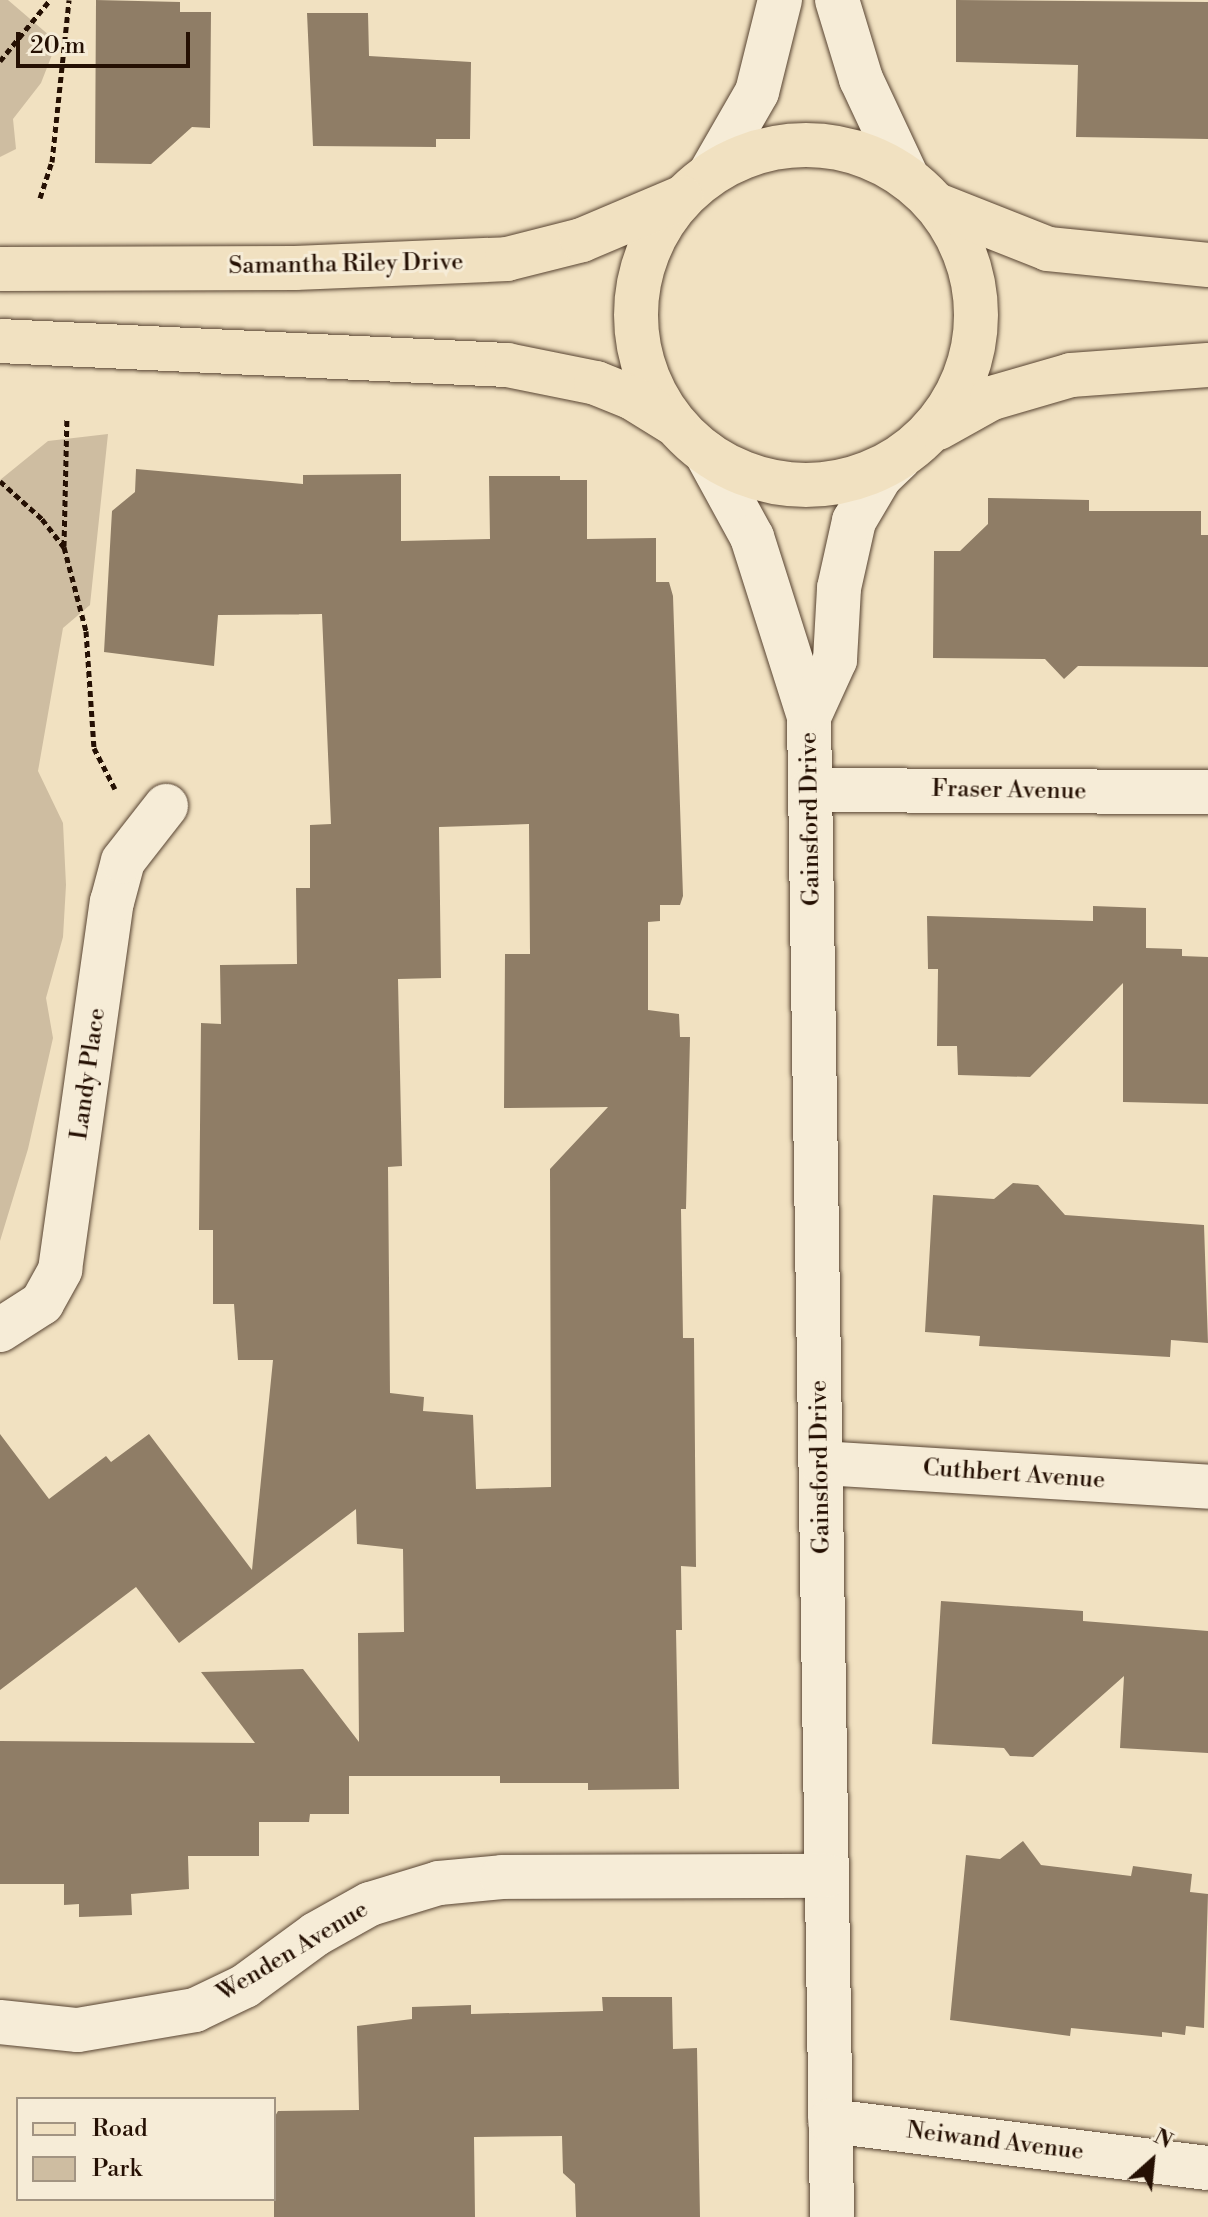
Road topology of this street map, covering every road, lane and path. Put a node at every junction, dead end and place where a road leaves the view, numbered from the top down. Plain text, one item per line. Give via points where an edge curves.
1 (50, 0) edge
2 (69, 0) edge
3 (780, 0) edge
4 (837, 0) edge
5 (0, 61) edge
6 (696, 185) junction
7 (922, 191) junction
8 (40, 198) dead end
9 (1208, 265) edge
10 (0, 269) edge
11 (0, 341) edge
12 (1208, 365) edge
13 (67, 418) dead end
14 (690, 439) junction
15 (916, 445) junction
16 (0, 481) edge
17 (64, 547) junction
18 (809, 717) junction
19 (810, 790) junction
20 (1208, 792) edge
21 (153, 819) joint
22 (0, 1330) edge
23 (821, 1463) junction
24 (1208, 1487) edge
25 (826, 1876) junction
26 (0, 2022) edge
27 (830, 2121) junction
28 (1208, 2168) edge
29 (832, 2217) edge

1 - 5 path
2 - 8 path via 52,162
3 - 6 street via 757,92
4 - 7 street via 861,79
6 - 7 main road, Samantha Riley Drive via 749,154 789,145 831,146 871,156
6 - 10 main road, Samantha Riley Drive via 582,240 507,259 295,268
6 - 14 main road via 656,231 641,269 634,310 643,365
7 - 9 main road via 1048,249
7 - 15 main road via 960,240 974,278 977,319 972,360 956,398
11 - 14 main road via 507,365 596,383 631,397
12 - 15 main road via 1105,369 1039,383 992,398
13 - 17 path
14 - 15 main road via 742,473 782,484 823,485 864,476
14 - 18 street, Gainsford Drive via 752,537
15 - 18 street, Gainsford Drive via 880,477 854,521 839,588 835,660
16 - 17 path
17 - 21 path via 86,631 94,748
18 - 19 street, Gainsford Drive
19 - 20 street, Fraser Avenue
19 - 23 street, Gainsford Drive
21 - 22 street, Landy Place via 123,861 112,902 60,1270 42,1303
23 - 24 street, Cuthbert Avenue
23 - 25 street, Gainsford Drive
25 - 26 street, Wenden Avenue via 502,1877 439,1883 370,1904 316,1934 245,1986 195,2010 78,2030
25 - 27 street, Gainsford Drive
27 - 28 street, Neiwand Avenue
27 - 29 street, Gainsford Drive

